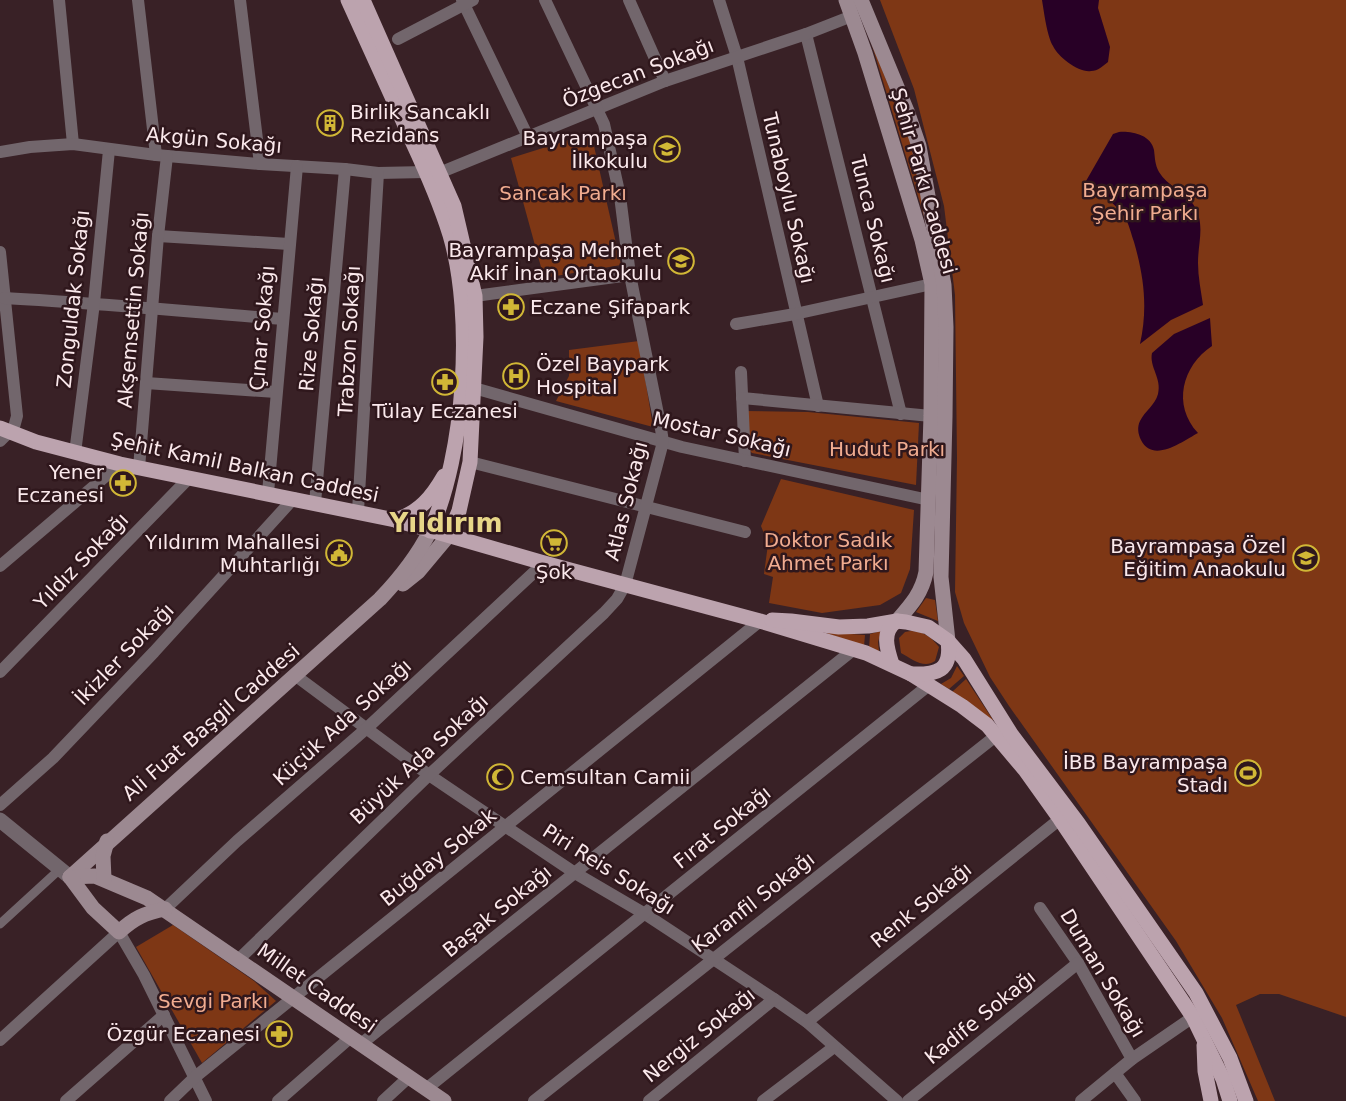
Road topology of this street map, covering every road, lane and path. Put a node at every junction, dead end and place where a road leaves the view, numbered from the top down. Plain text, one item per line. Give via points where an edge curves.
1 (59, 0) edge
2 (138, 0) edge
3 (240, 0) edge
4 (348, 0) edge
5 (363, 0) edge
6 (545, 0) edge
7 (629, 0) edge
8 (719, 0) edge
9 (846, 0) edge
10 (861, 0) edge
11 (466, 1) edge
12 (852, 16) junction
13 (806, 34) junction
14 (398, 39) dead end
15 (737, 57) junction
16 (664, 81) junction
17 (596, 109) junction
18 (528, 137) junction
19 (73, 144) junction
20 (109, 150) junction
21 (0, 152) edge
22 (161, 155) junction
23 (260, 164) junction
24 (297, 166) junction
25 (345, 169) junction
26 (433, 172) junction
27 (378, 173) junction
28 (158, 236) junction
29 (289, 244) junction
30 (0, 252) edge
31 (630, 275) junction
32 (932, 284) junction
33 (475, 296) junction
34 (873, 297) junction
35 (4, 298) junction
36 (94, 303) junction
37 (152, 309) junction
38 (795, 314) junction
39 (283, 319) junction
40 (736, 324) dead end
41 (741, 372) dead end
42 (146, 382) junction
43 (474, 388) junction
44 (276, 392) junction
45 (742, 398) junction
46 (818, 406) junction
47 (901, 414) junction
48 (931, 416) junction
49 (3, 434) edge
50 (663, 442) junction
51 (75, 453) junction
52 (745, 460) junction
53 (470, 462) junction
54 (120, 464) junction
55 (452, 464) junction
56 (139, 468) junction
57 (189, 478) junction
58 (268, 493) junction
59 (294, 498) junction
60 (936, 500) junction
61 (315, 503) junction
62 (646, 508) junction
63 (358, 512) junction
64 (395, 520) junction
65 (430, 531) junction
66 (745, 532) dead end
67 (449, 536) junction
68 (544, 564) junction
69 (0, 567) edge
70 (625, 585) junction
71 (380, 599) junction
72 (760, 621) junction
73 (897, 621) junction
74 (948, 640) junction
75 (853, 650) junction
76 (892, 664) junction
77 (0, 672) edge
78 (911, 674) junction
79 (296, 676) junction
80 (929, 685) junction
81 (367, 728) junction
82 (997, 735) junction
83 (429, 775) junction
84 (0, 804) edge
85 (1060, 819) junction
86 (0, 820) edge
87 (506, 826) junction
88 (107, 842) junction
89 (65, 873) junction
90 (575, 873) junction
91 (104, 879) junction
92 (135, 892) junction
93 (1040, 908) dead end
94 (165, 909) junction
95 (645, 914) junction
96 (132, 920) junction
97 (0, 924) edge
98 (119, 932) junction
99 (713, 958) junction
100 (238, 959) junction
101 (1078, 963) junction
102 (296, 998) junction
103 (774, 999) junction
104 (164, 1015) junction
105 (1193, 1017) junction
106 (807, 1022) junction
107 (0, 1040) edge
108 (1204, 1040) junction
109 (356, 1041) junction
110 (834, 1047) junction
111 (1132, 1059) junction
112 (1115, 1073) junction
113 (195, 1077) junction
114 (409, 1077) junction
115 (426, 1089) junction
116 (66, 1101) edge
117 (170, 1101) edge
118 (206, 1101) edge
119 (278, 1101) edge
120 (383, 1101) edge
121 (444, 1101) edge
122 (534, 1101) edge
123 (650, 1101) edge
124 (763, 1101) edge
125 (897, 1101) edge
126 (908, 1101) edge
127 (1081, 1101) edge
128 (1135, 1101) edge
129 (1211, 1101) edge
130 (1230, 1101) edge
131 (1246, 1101) edge

1 - 19 street
2 - 22 street, Akşemsettin Sokağı
3 - 23 street
4 - 26 main road
5 - 26 main road
6 - 17 street, Atlas Sokağı
7 - 16 street
8 - 15 street, Tunaboylu Sokağı
9 - 12 main road, Şehir Parkı Caddesi
10 - 60 main road, Şehir Parkı Caddesi via 919,146 944,285 946,327
11 - 14 street
11 - 18 street
12 - 13 street, Özgecan Sokağı
12 - 32 main road, Şehir Parkı Caddesi via 922,240
13 - 15 street, Özgecan Sokağı
13 - 34 street, Tunca Sokağı
15 - 16 street, Özgecan Sokağı
15 - 38 street, Tunaboylu Sokağı
16 - 17 street, Özgecan Sokağı
17 - 18 street, Özgecan Sokağı
17 - 31 street, Atlas Sokağı via 604,124 621,196
18 - 26 street, Özgecan Sokağı
19 - 20 street, Akgün Sokağı
19 - 21 street, Akgün Sokağı
20 - 22 street, Akgün Sokağı
20 - 36 street, Zonguldak Sokağı
22 - 23 street, Akgün Sokağı
22 - 28 street, Akşemsettin Sokağı
23 - 24 street, Akgün Sokağı
24 - 25 street, Akgün Sokağı
24 - 29 street, Çınar Sokağı
25 - 27 street, Akgün Sokağı
25 - 61 street, Rize Sokağı
26 - 27 street, Akgün Sokağı
26 - 33 main road via 454,207
26 - 55 main road via 450,235 461,303 461,392
27 - 63 street, Trabzon Sokağı
28 - 29 street
28 - 37 street, Akşemsettin Sokağı
29 - 39 street, Çınar Sokağı
30 - 35 street
31 - 33 street
31 - 50 street, Atlas Sokağı
32 - 34 street
32 - 48 main road, Şehir Parkı Caddesi
33 - 43 main road
34 - 38 street
34 - 47 street, Tunca Sokağı
35 - 36 street
35 - 49 street via 17,416
36 - 37 street
36 - 51 street, Zonguldak Sokağı
37 - 39 street
37 - 42 street, Akşemsettin Sokağı
38 - 40 street
38 - 46 street, Tunaboylu Sokağı
39 - 44 street, Çınar Sokağı
41 - 45 street
42 - 44 street
42 - 56 street, Akşemsettin Sokağı
43 - 50 street, Mostar Sokağı
43 - 53 main road
44 - 58 street, Çınar Sokağı
45 - 46 street
45 - 52 street
46 - 47 street
47 - 48 street
48 - 60 main road, Şehir Parkı Caddesi
49 - 51 main road, Şehit Kamil Balkan Caddesi
50 - 52 street, Mostar Sokağı
50 - 62 street, Atlas Sokağı
51 - 54 main road, Şehit Kamil Balkan Caddesi
52 - 60 street, Mostar Sokağı
53 - 62 street
53 - 67 main road
54 - 56 main road, Şehit Kamil Balkan Caddesi
54 - 69 street
55 - 64 main road via 425,503 414,513
55 - 65 main road
56 - 57 main road, Şehit Kamil Balkan Caddesi
57 - 58 main road, Şehit Kamil Balkan Caddesi
57 - 77 street, Yıldız Sokağı
58 - 59 main road, Şehit Kamil Balkan Caddesi
59 - 61 main road, Şehit Kamil Balkan Caddesi
59 - 84 street, İkizler Sokağı via 53,758
60 - 73 main road, Şehir Parkı Caddesi via 924,585
60 - 74 main road, Şehir Parkı Caddesi
61 - 63 main road, Şehit Kamil Balkan Caddesi
62 - 66 street
62 - 70 street, Atlas Sokağı
63 - 64 main road, Şehit Kamil Balkan Caddesi
64 - 65 main road, Şehit Kamil Balkan Caddesi
65 - 67 main road, Şehit Kamil Balkan Caddesi
65 - 71 main road via 404,573
67 - 68 main road, Şehit Kamil Balkan Caddesi
67 - 71 main road via 418,572
68 - 70 main road, Şehit Kamil Balkan Caddesi
68 - 81 street, Küçük Ada Sokağı
70 - 72 main road, Şehit Kamil Balkan Caddesi
70 - 83 street, Büyük Ada Sokağı via 604,613
71 - 79 main road, Ali Fuat Başgil Caddesi
72 - 73 main road, Şehit Kamil Balkan Caddesi via 853,627
72 - 75 main road, Şehit Kamil Balkan Caddesi
72 - 87 street, Buğday Sokak
73 - 74 main road, Şehit Kamil Balkan Caddesi via 928,627
73 - 76 main road via 886,634
74 - 78 main road via 949,656 942,669 935,674
74 - 131 main road, Şehit Kamil Balkan Caddesi via 1196,993 1230,1058
75 - 76 main road, Şehit Kamil Balkan Caddesi
75 - 90 street, Başak Sokağı
76 - 78 main road, Şehit Kamil Balkan Caddesi
78 - 80 main road, Şehit Kamil Balkan Caddesi
79 - 81 street, Piri Reis Sokağı
79 - 88 main road, Ali Fuat Başgil Caddesi
80 - 82 main road, Şehit Kamil Balkan Caddesi
80 - 95 street, Fırat Sokağı
81 - 83 street, Piri Reis Sokağı
81 - 94 street, Küçük Ada Sokağı
82 - 85 main road, Şehit Kamil Balkan Caddesi
82 - 99 street, Karanfil Sokağı
83 - 87 street, Piri Reis Sokağı
83 - 100 street, Büyük Ada Sokağı
85 - 105 main road, Şehit Kamil Balkan Caddesi
85 - 106 street, Renk Sokağı
86 - 89 street
87 - 90 street, Piri Reis Sokağı
87 - 102 street, Buğday Sokak
88 - 89 main road, Ali Fuat Başgil Caddesi
88 - 91 main road
89 - 91 main road, Millet Caddesi
89 - 97 street, Ali Fuat Başgil Caddesi
89 - 98 main road
90 - 95 street, Piri Reis Sokağı
90 - 109 street, Başak Sokağı
91 - 92 main road, Millet Caddesi
92 - 94 main road, Millet Caddesi
92 - 96 main road
93 - 101 street, Duman Sokağı
94 - 96 main road
94 - 100 main road, Millet Caddesi
95 - 99 street, Piri Reis Sokağı
95 - 115 street, Fırat Sokağı
96 - 98 main road
98 - 104 street
98 - 107 street
99 - 103 street, Piri Reis Sokağı
99 - 122 street, Karanfil Sokağı
100 - 102 main road, Millet Caddesi
101 - 111 street, Duman Sokağı
101 - 126 street, Kadife Sokağı
102 - 109 main road, Millet Caddesi
102 - 113 street, Buğday Sokak
103 - 106 street, Piri Reis Sokağı
103 - 123 street, Nergiz Sokağı
104 - 113 street
104 - 116 street
105 - 108 main road, Şehit Kamil Balkan Caddesi
105 - 111 street
106 - 110 street, Piri Reis Sokağı
108 - 129 main road
108 - 130 main road, Şehit Kamil Balkan Caddesi
109 - 114 main road, Millet Caddesi
109 - 119 street, Başak Sokağı
110 - 124 street
110 - 125 street, Piri Reis Sokağı
111 - 112 street
112 - 127 street
112 - 128 street
113 - 117 street, Buğday Sokak
113 - 118 street
114 - 115 main road, Millet Caddesi
114 - 120 street
115 - 121 main road, Millet Caddesi

